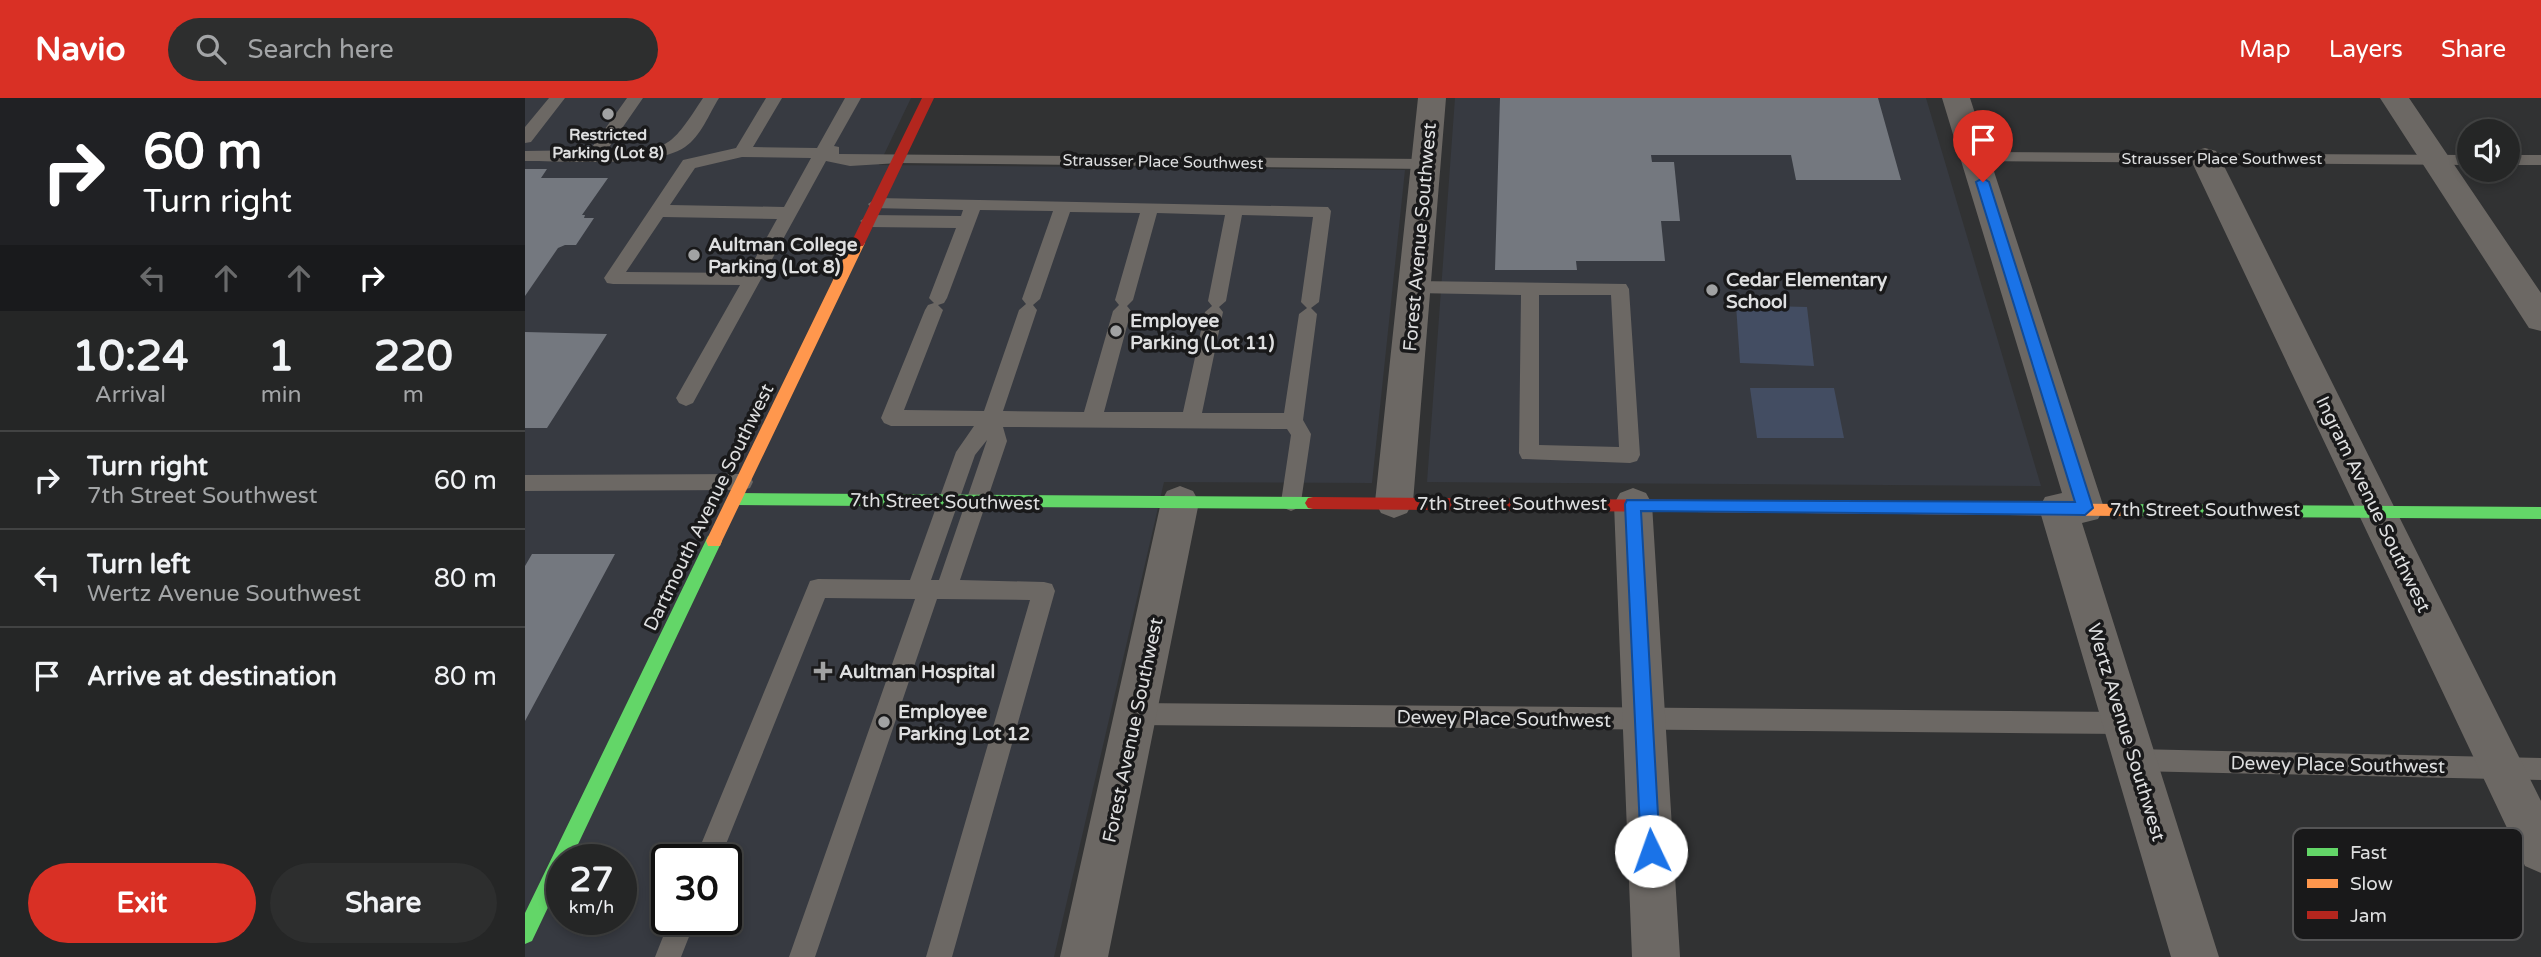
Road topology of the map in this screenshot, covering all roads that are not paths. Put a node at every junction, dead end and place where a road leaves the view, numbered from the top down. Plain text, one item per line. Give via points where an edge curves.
1 (557, 98) edge
2 (635, 98) edge
3 (711, 98) edge
4 (774, 98) edge
5 (853, 98) edge
6 (928, 98) edge
7 (1432, 98) edge
8 (1956, 98) edge
9 (2394, 98) edge
10 (525, 138) edge
11 (741, 152) junction
12 (823, 153) junction
13 (595, 155) junction
14 (525, 156) edge
15 (1975, 157) junction
16 (899, 158) junction
17 (2205, 158) junction
18 (2435, 159) junction
19 (2457, 159) edge
20 (2520, 160) edge
21 (2541, 160) edge
22 (1426, 164) junction
23 (877, 204) junction
24 (974, 205) junction
25 (1063, 206) junction
26 (1150, 208) junction
27 (1235, 209) junction
28 (657, 211) junction
29 (789, 213) junction
30 (869, 221) junction
31 (967, 222) junction
32 (752, 279) junction
33 (1415, 287) junction
34 (1529, 288) junction
35 (2541, 319) edge
36 (686, 398) dead end
37 (991, 419) junction
38 (1093, 419) junction
39 (1191, 420) junction
40 (1293, 421) junction
41 (525, 483) edge
42 (739, 491) junction
43 (948, 502) junction
44 (977, 502) junction
45 (1180, 502) junction
46 (1291, 502) junction
47 (1394, 502) junction
48 (1633, 504) junction
49 (2072, 508) junction
50 (2376, 510) junction
51 (2541, 513) edge
52 (931, 590) junction
53 (1136, 714) junction
54 (1644, 719) junction
55 (2129, 741) junction
56 (2521, 768) edge
57 (714, 844) edge
58 (2541, 850) edge
59 (525, 933) edge
60 (677, 935) edge
61 (668, 957) edge
62 (802, 957) edge
63 (939, 957) edge
64 (1084, 957) edge
65 (1655, 957) edge
66 (2195, 957) edge

1 - 10 lane
2 - 13 lane
3 - 13 lane via 682,142 642,155
4 - 11 lane
5 - 12 lane
6 - 16 street, Dartmouth Avenue Southwest
7 - 22 street, Forest Avenue Southwest
8 - 15 street, Wertz Avenue Southwest
9 - 18 street
11 - 12 lane, Strausser Place Southwest
11 - 28 lane, Strausser Place Southwest via 689,164
12 - 16 lane, Strausser Place Southwest via 856,162
12 - 29 lane
13 - 14 lane
15 - 17 lane, Strausser Place Southwest
15 - 49 street, Wertz Avenue Southwest
16 - 22 lane, Strausser Place Southwest
16 - 23 street, Dartmouth Avenue Southwest
17 - 18 lane, Strausser Place Southwest
17 - 50 street, Ingram Avenue Southwest
18 - 19 lane, Strausser Place Southwest
18 - 35 street
20 - 21 lane
22 - 33 street, Forest Avenue Southwest
23 - 24 lane
23 - 30 street, Dartmouth Avenue Southwest
24 - 25 lane
24 - 31 lane
25 - 26 lane
25 - 37 lane
26 - 27 lane
26 - 38 lane
27 - 39 lane
27 - 40 lane via 1322,211
28 - 29 lane
28 - 32 lane, Strausser Place Southwest via 613,278
29 - 32 lane
30 - 31 lane
30 - 42 street, Dartmouth Avenue Southwest
31 - 37 lane via 891,418
32 - 36 lane
33 - 34 lane
33 - 47 street, Forest Avenue Southwest
34 - 34 lane via 1529,453 1630,455 1620,289
37 - 38 lane
37 - 43 lane via 966,452
37 - 44 lane via 997,442
38 - 39 lane
39 - 40 lane
40 - 46 lane via 1301,434
41 - 42 lane, 7th Street Southwest
42 - 43 street, 7th Street Southwest
42 - 59 street, Dartmouth Avenue Southwest
43 - 44 street, 7th Street Southwest
43 - 52 lane
44 - 45 street, 7th Street Southwest
44 - 52 lane
45 - 46 street, 7th Street Southwest
45 - 53 street, Forest Avenue Southwest
46 - 47 street, 7th Street Southwest
47 - 48 street, 7th Street Southwest
48 - 49 street, 7th Street Southwest
48 - 54 street
49 - 50 street, 7th Street Southwest
49 - 55 street, Wertz Avenue Southwest
50 - 51 street, 7th Street Southwest
50 - 56 street, Ingram Avenue Southwest
52 - 57 lane via 818,588
52 - 62 lane
52 - 63 lane via 1044,591
53 - 54 lane, Dewey Place Southwest
53 - 64 street, Forest Avenue Southwest
54 - 55 lane, Dewey Place Southwest
54 - 65 street
55 - 56 lane, Dewey Place Southwest
55 - 66 street, Wertz Avenue Southwest
56 - 58 street, Ingram Avenue Southwest
60 - 61 lane

